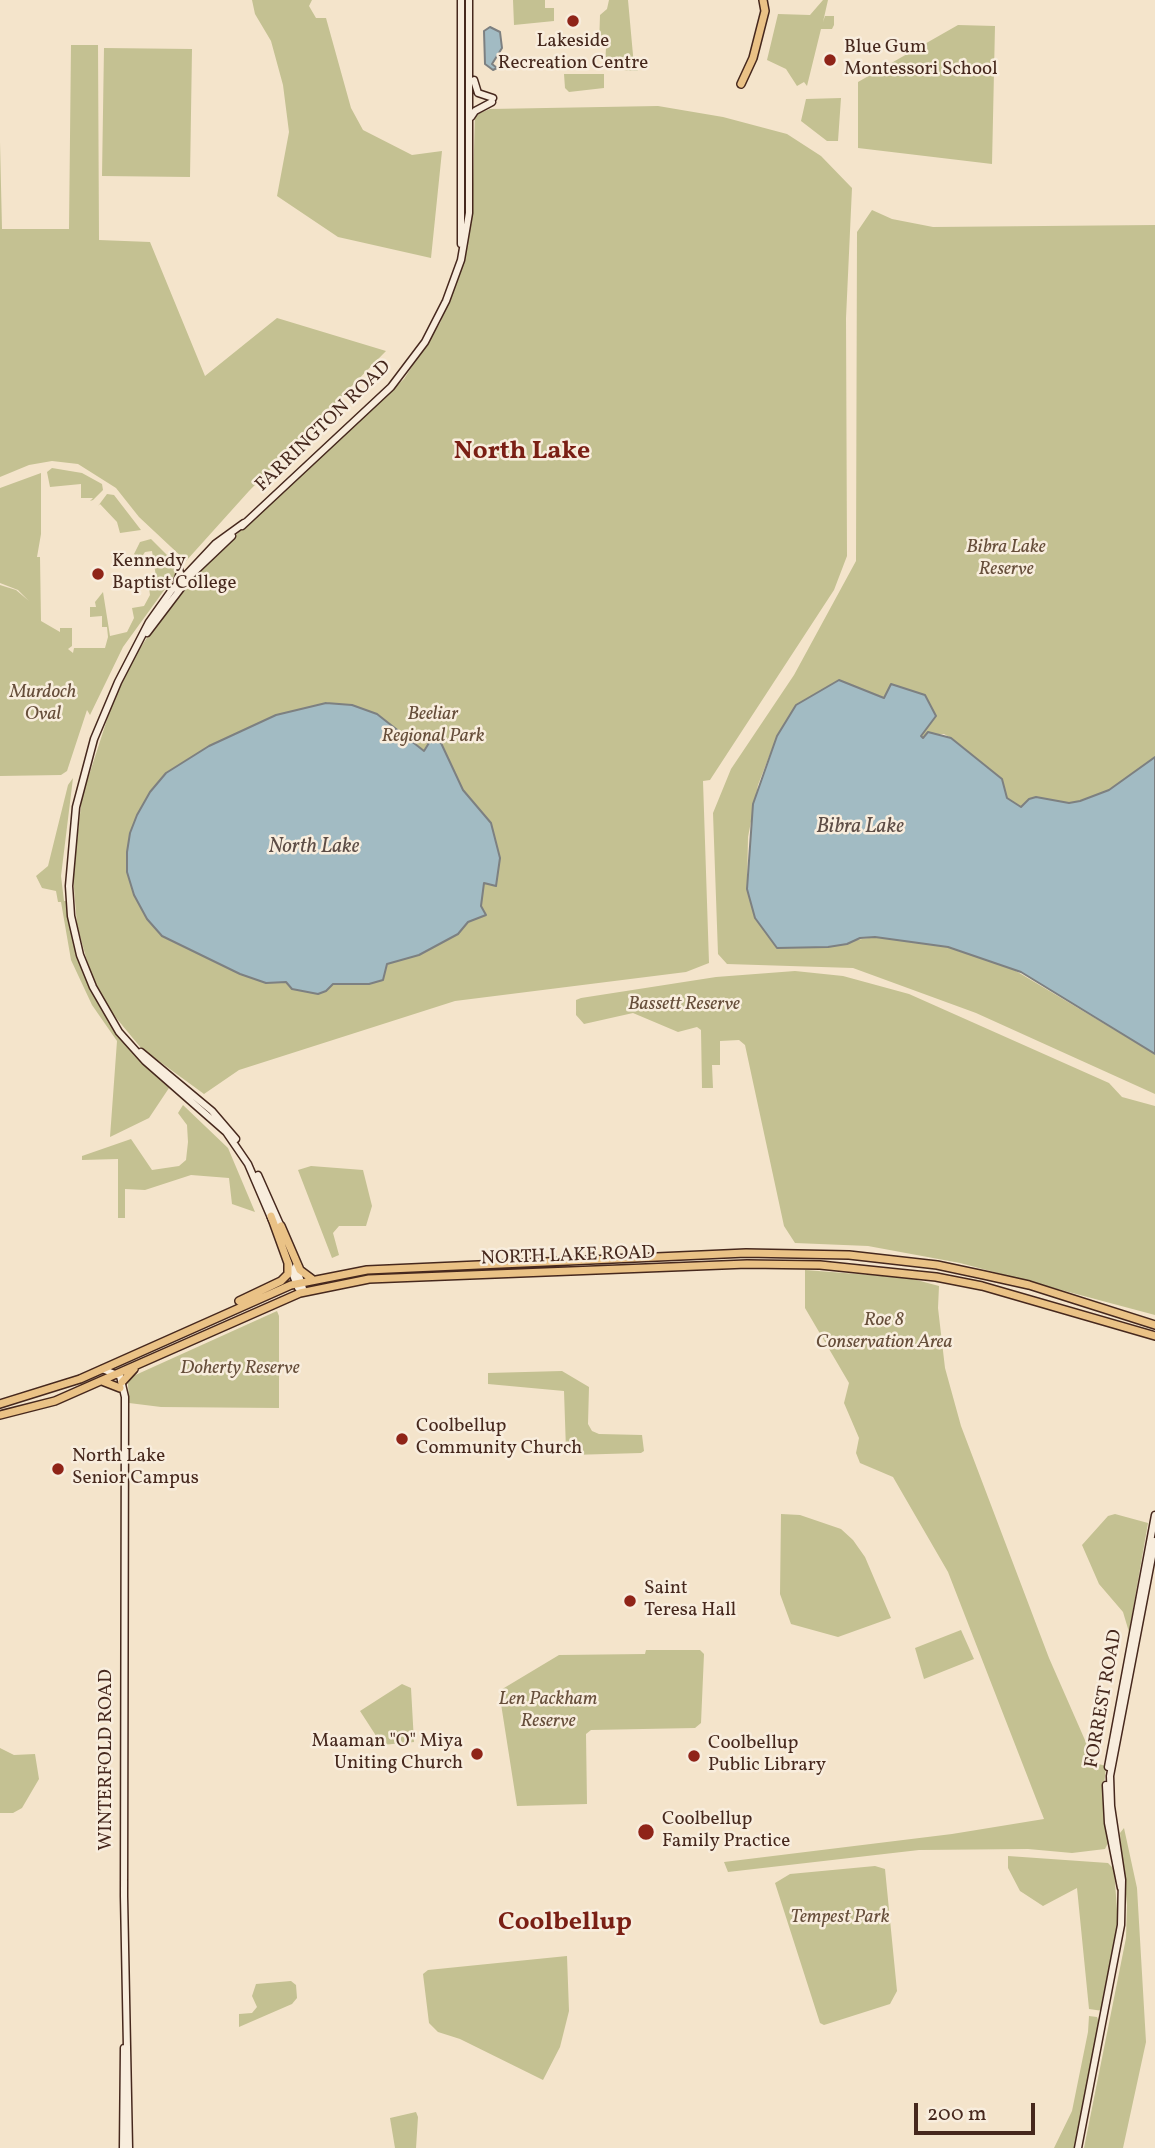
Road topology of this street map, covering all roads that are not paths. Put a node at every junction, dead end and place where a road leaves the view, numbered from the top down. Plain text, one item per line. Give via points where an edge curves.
1 (466, 0) edge
2 (764, 0) edge
3 (470, 40) junction
4 (740, 84) dead end
5 (470, 120) junction
6 (456, 273) junction
7 (244, 523) junction
8 (221, 546) junction
9 (183, 568) junction
10 (175, 595) junction
11 (150, 620) junction
12 (128, 661) junction
13 (112, 1020) junction
14 (271, 1216) junction
15 (281, 1226) junction
16 (313, 1279) junction
17 (299, 1283) junction
18 (302, 1293) junction
19 (235, 1307) junction
20 (1155, 1325) edge
21 (1155, 1336) edge
22 (120, 1361) junction
23 (140, 1364) junction
24 (102, 1369) junction
25 (117, 1374) junction
26 (102, 1381) junction
27 (121, 1385) junction
28 (0, 1404) edge
29 (0, 1415) edge
30 (1155, 1515) edge
31 (1155, 1541) edge
32 (1121, 1890) junction
33 (123, 2148) edge
34 (130, 2148) edge
35 (1078, 2148) edge

1 - 3 main road, FARRINGTON ROAD
1 - 6 main road, FARRINGTON ROAD via 461,22 463,213
2 - 4 main road via 754,58
3 - 5 main road, FARRINGTON ROAD
3 - 5 main road via 474,86 492,100
5 - 6 main road, FARRINGTON ROAD via 468,226
6 - 7 main road, FARRINGTON ROAD via 433,328 401,376
7 - 8 main road, FARRINGTON ROAD
7 - 9 main road, FARRINGTON ROAD
8 - 9 main road via 190,573
8 - 10 main road, FARRINGTON ROAD
9 - 10 main road via 185,581
9 - 11 main road, FARRINGTON ROAD
9 - 11 main road
10 - 12 main road, FARRINGTON ROAD
11 - 12 main road, FARRINGTON ROAD
12 - 13 main road, FARRINGTON ROAD via 87,762 76,807 70,865 71,916 80,955
13 - 14 main road, FARRINGTON ROAD via 145,1061 226,1132 248,1164
13 - 15 main road, FARRINGTON ROAD via 142,1053 228,1128 252,1163
14 - 17 main road, FARRINGTON ROAD
14 - 19 main road via 288,1274
15 - 16 main road via 300,1270
15 - 17 main road, FARRINGTON ROAD
16 - 17 main road, NORTH LAKE ROAD
16 - 20 main road, NORTH LAKE ROAD via 416,1267 746,1253 838,1254 924,1263 1029,1285
17 - 18 main road, FARRINGTON ROAD
17 - 19 main road, NORTH LAKE ROAD
18 - 21 main road, NORTH LAKE ROAD via 380,1279 820,1265 982,1286
18 - 23 main road, NORTH LAKE ROAD
19 - 22 main road, NORTH LAKE ROAD
22 - 24 main road, NORTH LAKE ROAD
22 - 25 main road, WINTERFOLD ROAD
23 - 25 main road, NORTH LAKE ROAD
23 - 27 main road
24 - 25 main road
24 - 28 main road, NORTH LAKE ROAD
25 - 26 main road, NORTH LAKE ROAD
25 - 27 main road, WINTERFOLD ROAD
26 - 27 main road
26 - 29 main road, NORTH LAKE ROAD via 55,1401
27 - 33 main road, WINTERFOLD ROAD
27 - 34 main road, WINTERFOLD ROAD via 125,1410 124,1896
30 - 32 main road, FORREST ROAD via 1107,1775 1108,1820
31 - 32 main road, FORREST ROAD via 1110,1776
32 - 35 main road, FORREST ROAD via 1118,1946

